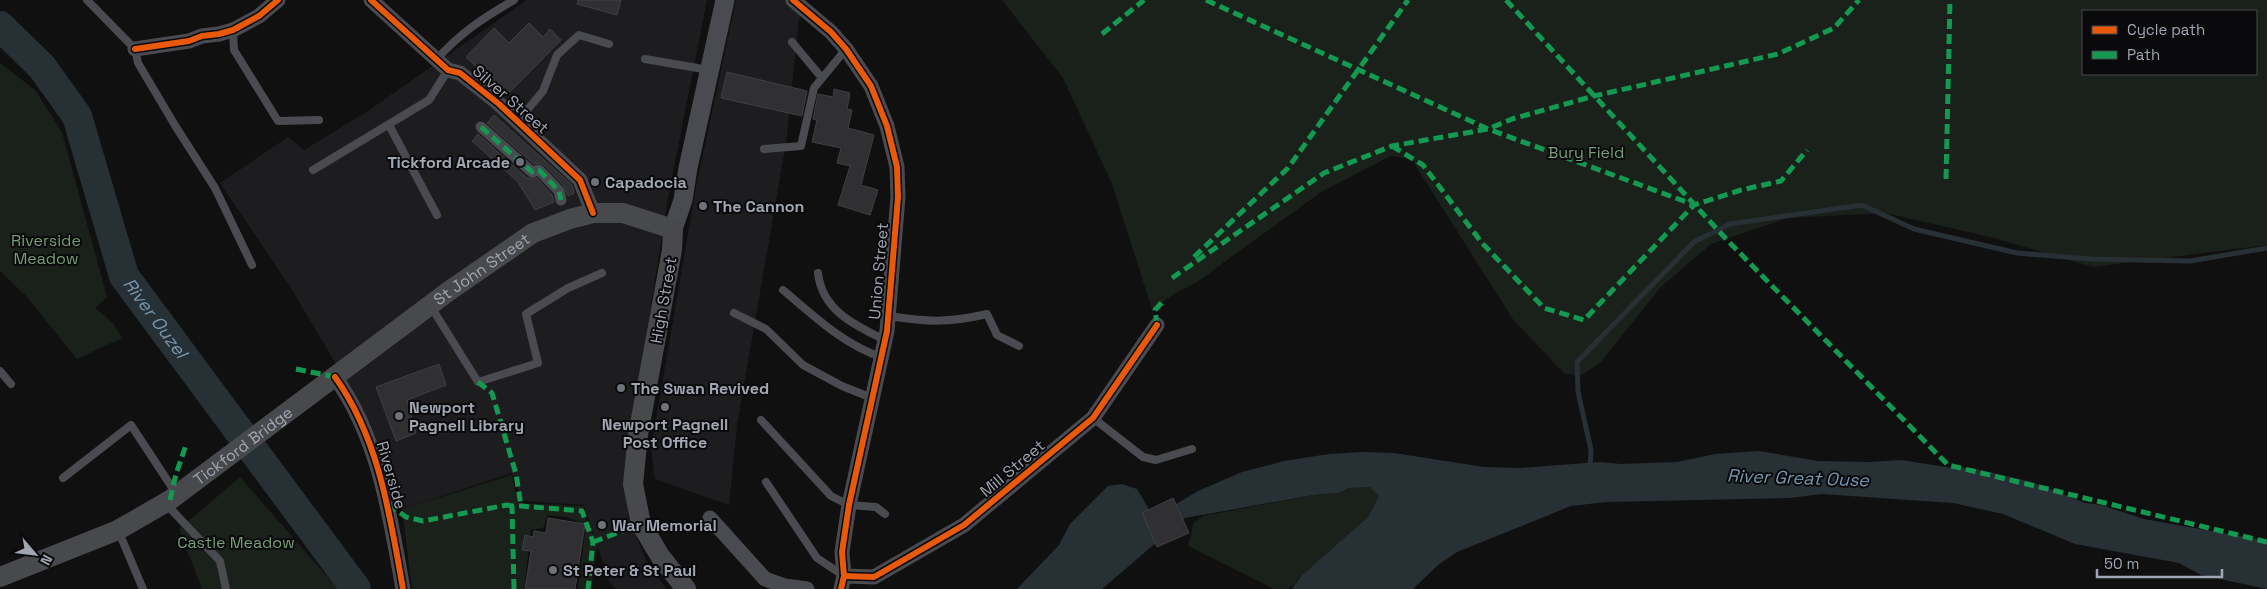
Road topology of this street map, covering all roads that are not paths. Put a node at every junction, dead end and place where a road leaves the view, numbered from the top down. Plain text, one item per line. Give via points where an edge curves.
1 (87, 0) edge
2 (278, 0) edge
3 (371, 0) edge
4 (514, 0) edge
5 (725, 0) edge
6 (793, 0) edge
7 (233, 30) junction
8 (792, 42) dead end
9 (609, 44) dead end
10 (135, 49) junction
11 (846, 49) junction
12 (645, 59) dead end
13 (436, 60) junction
14 (448, 70) junction
15 (709, 70) junction
16 (822, 78) junction
17 (319, 120) dead end
18 (518, 121) junction
19 (389, 125) junction
20 (481, 127) dead end
21 (764, 149) dead end
22 (313, 170) dead end
23 (561, 200) dead end
24 (593, 213) junction
25 (437, 214) dead end
26 (672, 229) junction
27 (252, 265) dead end
28 (602, 273) dead end
29 (818, 273) dead end
30 (783, 290) dead end
31 (430, 305) junction
32 (734, 314) dead end
33 (889, 316) junction
34 (1157, 325) dead end
35 (885, 340) junction
36 (1019, 346) dead end
37 (881, 357) junction
38 (0, 370) edge
39 (335, 377) junction
40 (11, 384) dead end
41 (314, 391) joint
42 (872, 398) junction
43 (1093, 418) junction
44 (761, 420) dead end
45 (1192, 448) dead end
46 (63, 478) dead end
47 (766, 482) dead end
48 (171, 499) junction
49 (849, 505) junction
50 (885, 514) dead end
51 (710, 518) dead end
52 (118, 530) junction
53 (0, 577) edge
54 (843, 582) edge
55 (143, 589) edge
56 (226, 589) edge
57 (403, 589) edge
58 (686, 589) edge
59 (807, 589) edge

1 - 10 lane
2 - 7 street via 259,16
3 - 13 street, Silver Street
4 - 13 lane via 480,19
5 - 15 street, High Street
6 - 11 street, Union Street
7 - 10 street
7 - 17 lane via 234,50 278,121
8 - 16 lane
9 - 18 lane via 579,35 556,54 543,91
10 - 27 lane via 138,63 215,188
11 - 16 lane
11 - 33 street, Union Street via 871,86 887,126 896,167 898,197
12 - 15 lane
13 - 14 street, Silver Street
14 - 18 street, Silver Street via 460,73
14 - 19 lane via 429,100
15 - 26 street, High Street via 683,200
16 - 21 lane via 814,88 801,146
18 - 24 street, Silver Street via 580,180
19 - 22 lane
19 - 25 lane
20 - 23 street via 532,172 539,170 559,191
24 - 26 main road, St John Street via 622,214
24 - 31 main road, St John Street via 533,233
26 - 58 main road, High Street via 672,250 638,435 633,484 641,524 660,556
28 - 31 lane via 568,288 526,314 538,363 478,382
29 - 35 lane via 820,288 828,301 853,323
30 - 37 lane via 840,336 865,352
31 - 39 main road, St John Street
32 - 42 lane via 766,329 803,364
33 - 35 street, Union Street
33 - 36 lane via 926,322 963,320 987,314 997,335
34 - 43 street, Mill Street
35 - 37 street, Union Street
37 - 42 street, Union Street
38 - 40 lane
39 - 41 main road, St John Street
39 - 57 street, Riverside via 351,399 368,440 388,504
41 - 48 main road, Tickford Bridge
42 - 49 street, Union Street
43 - 45 lane via 1143,457 1156,460
43 - 54 street, Mill Street via 964,525 874,577
44 - 49 lane via 831,496
46 - 48 lane via 130,425
47 - 54 lane via 817,558
48 - 52 main road, Tickford Bridge
48 - 56 lane via 220,561
49 - 50 lane via 876,507
49 - 54 street, Union Street via 842,552
51 - 59 street via 765,579
52 - 53 main road, Tickford Bridge
52 - 55 lane

